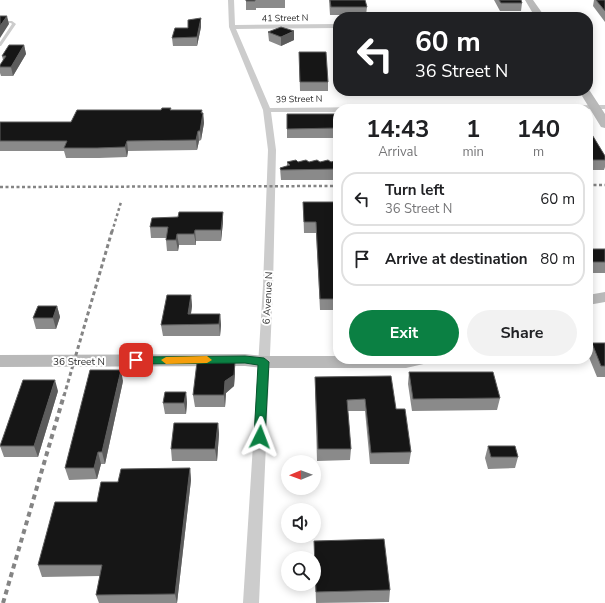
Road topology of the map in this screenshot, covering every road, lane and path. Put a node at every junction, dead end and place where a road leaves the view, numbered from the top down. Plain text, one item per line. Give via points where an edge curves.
1 (231, 0) edge
2 (530, 0) edge
3 (539, 0) edge
4 (537, 12) edge
5 (546, 12) edge
6 (0, 22) edge
7 (333, 26) edge
8 (232, 27) junction
9 (0, 45) edge
10 (593, 88) edge
11 (591, 96) edge
12 (602, 106) edge
13 (333, 109) edge
14 (267, 110) junction
15 (605, 124) edge
16 (605, 297) edge
17 (593, 299) edge
18 (0, 361) edge
19 (264, 362) junction
20 (333, 362) edge
21 (251, 603) edge

1 - 8 street, 6 Avenue N
2 - 4 street
3 - 5 street
6 - 9 lane via 14,24
7 - 8 street, 41 Street N
8 - 14 street, 6 Avenue N
10 - 12 street
11 - 12 street
12 - 15 street
13 - 14 street, 39 Street N
14 - 19 street, 6 Avenue N via 272,165
16 - 17 street
18 - 19 street, 36 Street N
19 - 20 street, 36 Street N
19 - 21 street, 6 Avenue N

